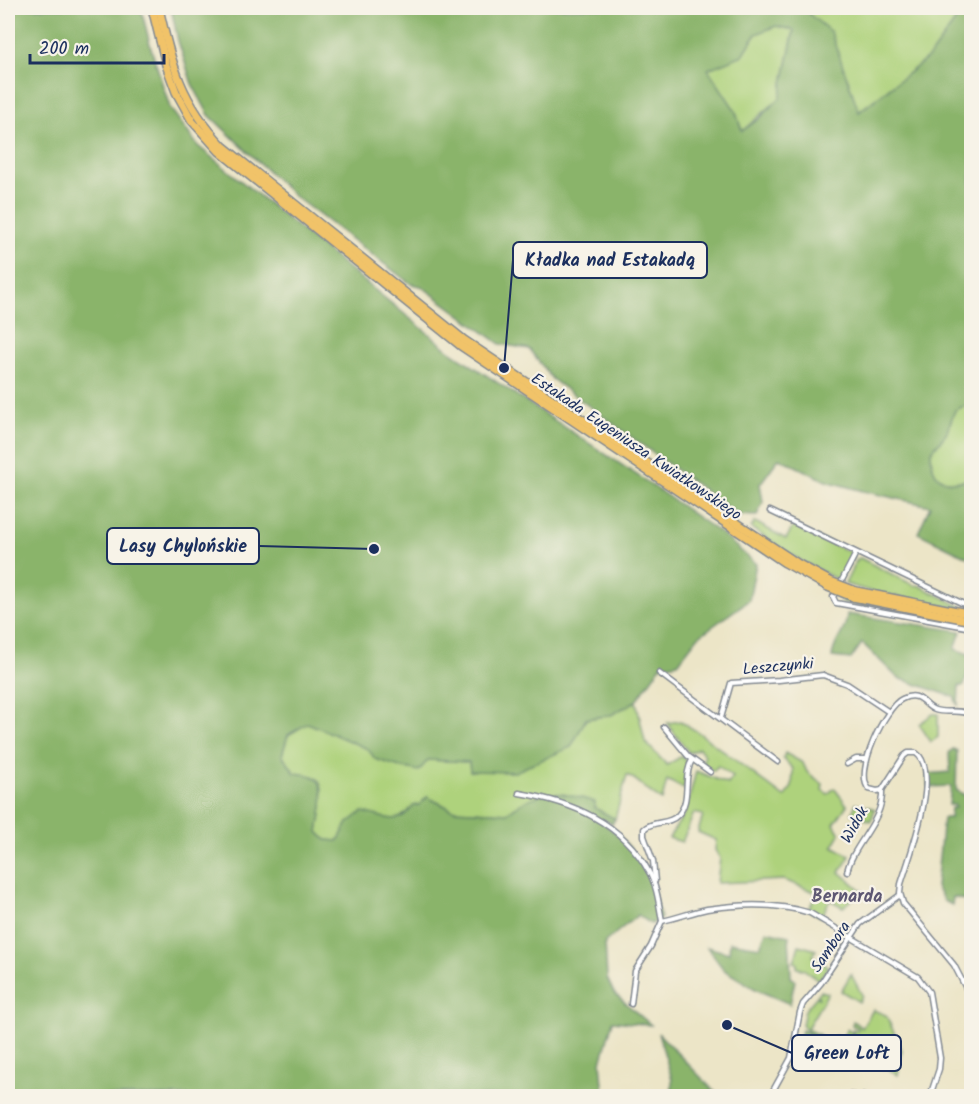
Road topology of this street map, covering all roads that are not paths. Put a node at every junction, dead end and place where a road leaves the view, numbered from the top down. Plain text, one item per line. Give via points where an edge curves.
1 (152, 8) edge
2 (159, 8) edge
3 (221, 149) junction
4 (770, 511) dead end
5 (856, 553) junction
6 (855, 594) junction
7 (972, 608) edge
8 (972, 614) edge
9 (972, 621) edge
10 (972, 628) edge
11 (659, 673) dead end
12 (889, 712) junction
13 (972, 715) edge
14 (721, 718) junction
15 (664, 727) dead end
16 (866, 759) junction
17 (692, 760) junction
18 (778, 762) dead end
19 (847, 764) dead end
20 (710, 772) dead end
21 (882, 790) junction
22 (519, 793) dead end
23 (847, 872) dead end
24 (655, 885) junction
25 (900, 895) junction
26 (662, 921) junction
27 (851, 937) junction
28 (972, 1000) edge
29 (631, 1004) dead end
30 (772, 1096) edge
31 (838, 1096) edge
32 (863, 1096) edge
33 (930, 1096) edge

1 - 3 highway, Estakada Eugeniusza Kwiatkowskiego via 176,92 192,121
2 - 3 highway, Estakada Eugeniusza Kwiatkowskiego via 183,91
3 - 6 highway, Estakada Eugeniusza Kwiatkowskiego, bridge via 402,296 547,400 797,563
4 - 5 street
5 - 7 street
5 - 10 street via 834,595 836,603
6 - 8 highway, Estakada Eugeniusza Kwiatkowskiego
6 - 9 highway, Estakada Eugeniusza Kwiatkowskiego
11 - 14 street
12 - 13 street via 905,698 921,698 935,710
12 - 14 street, Leszczynki via 847,684 814,675 731,682
12 - 16 street
14 - 18 street
15 - 17 street
16 - 19 street
16 - 21 street via 866,786
17 - 20 street
17 - 24 street via 682,810 671,820 644,829
21 - 23 street, Widok via 874,821 850,859
21 - 25 street, Widok via 904,756 916,753 923,762 926,800
22 - 24 street via 549,798 583,811 619,832 650,872
24 - 26 street
25 - 27 street, Sambora via 867,918
25 - 28 street via 954,965
26 - 27 street via 707,909 770,905 810,913
26 - 29 street via 635,971
27 - 30 street, Sambora via 801,1008 794,1050
27 - 33 street via 911,972 927,988 940,1058
31 - 32 street

